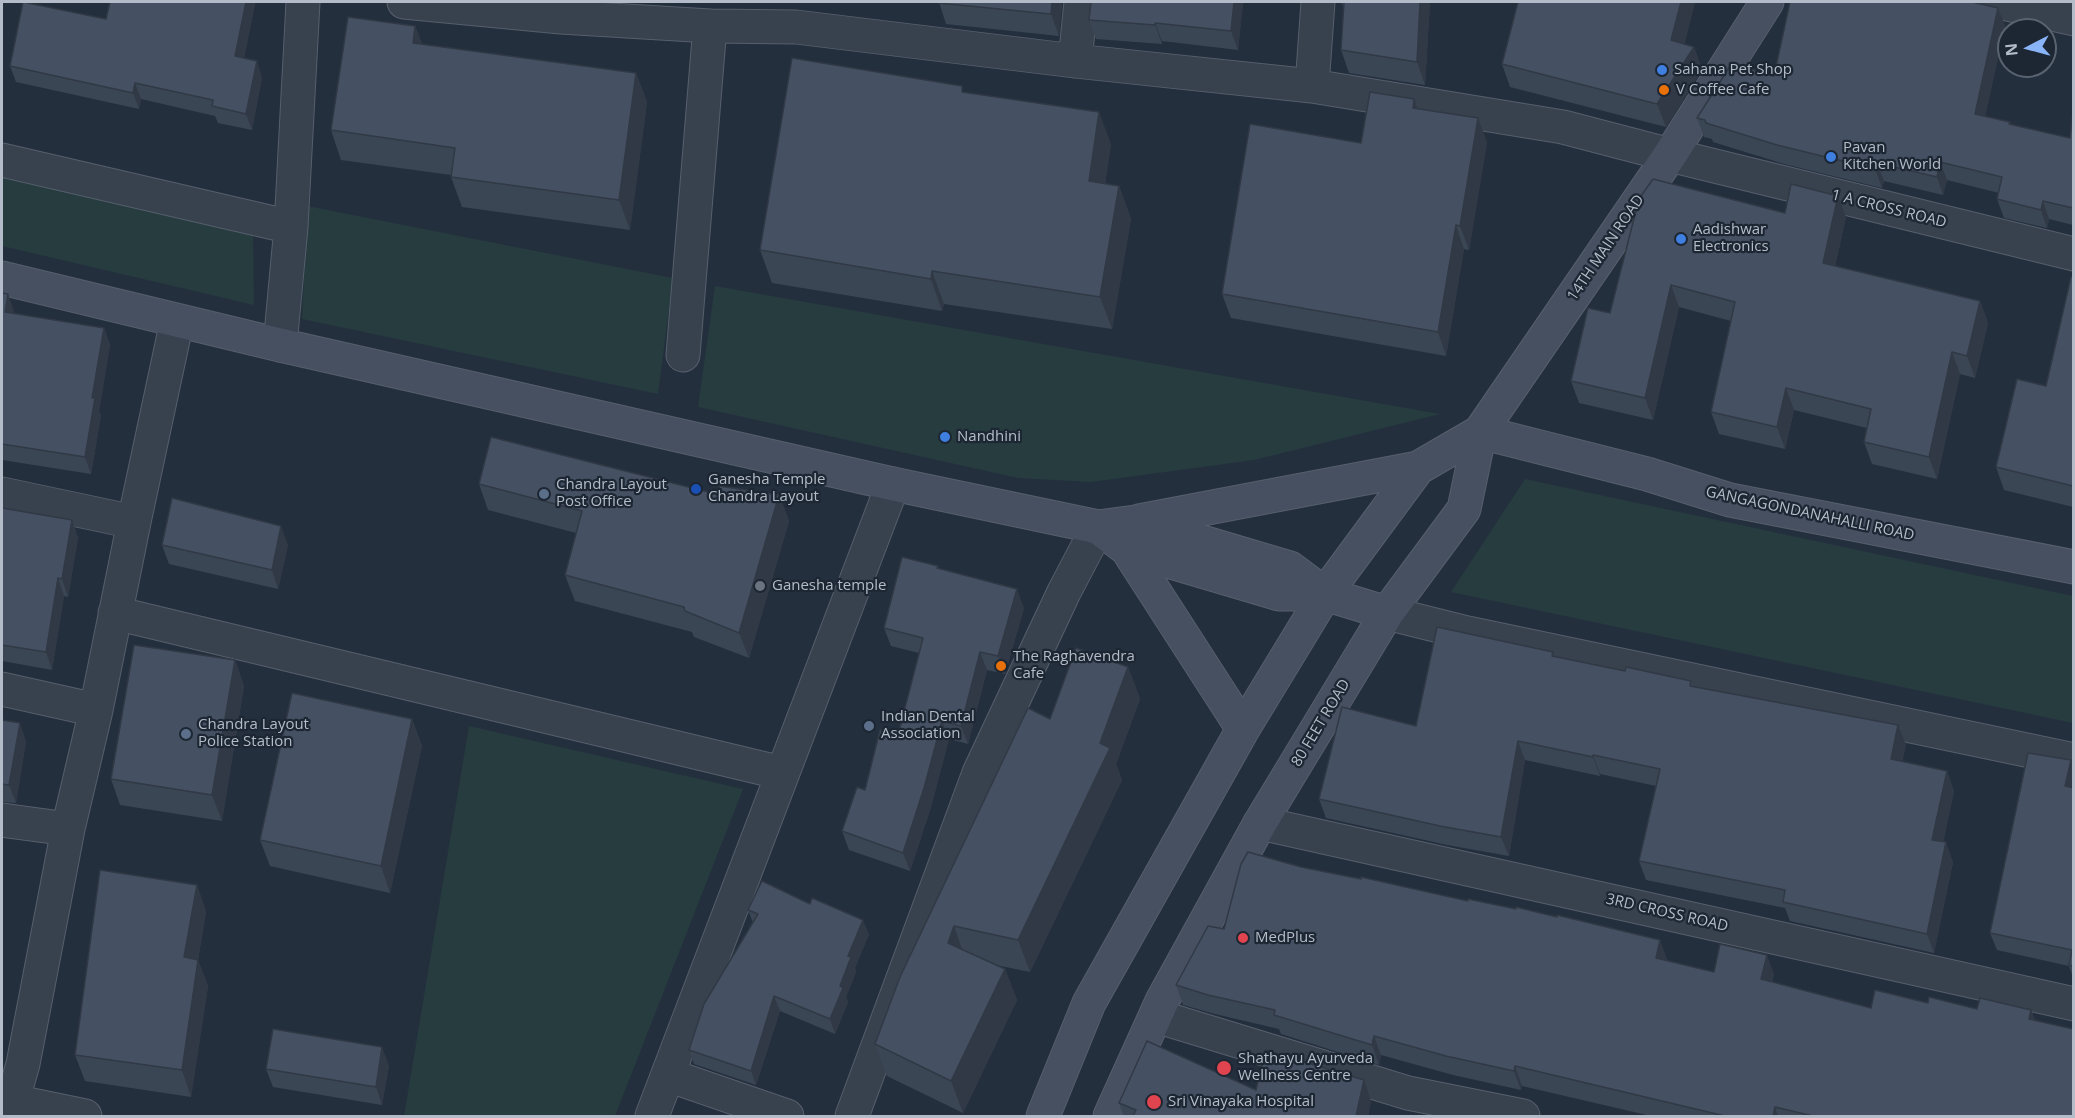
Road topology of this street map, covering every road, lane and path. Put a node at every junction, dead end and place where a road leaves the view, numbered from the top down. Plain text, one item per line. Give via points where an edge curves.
1 (303, 2) edge
2 (404, 2) edge
3 (1081, 2) edge
4 (1318, 2) edge
5 (1767, 2) edge
6 (1998, 2) edge
7 (562, 9) edge
8 (798, 14) edge
9 (2073, 19) edge
10 (710, 26) junction
11 (1076, 61) junction
12 (1312, 86) junction
13 (1670, 155) junction
14 (2, 160) edge
15 (291, 227) junction
16 (2073, 254) edge
17 (2, 278) edge
18 (177, 321) junction
19 (280, 345) junction
20 (683, 355) dead end
21 (1480, 432) junction
22 (1418, 468) junction
23 (893, 484) junction
24 (2, 494) edge
25 (134, 522) junction
26 (1098, 527) junction
27 (1131, 536) junction
28 (2073, 567) edge
29 (1326, 594) junction
30 (115, 613) junction
31 (1387, 613) junction
32 (2, 689) edge
33 (96, 711) junction
34 (1243, 729) junction
35 (2073, 760) edge
36 (782, 773) junction
37 (2, 820) edge
38 (1260, 823) junction
39 (68, 829) junction
40 (2073, 1004) edge
41 (1156, 1016) junction
42 (12, 1062) edge
43 (668, 1075) junction
44 (1400, 1105) edge
45 (10, 1109) edge
46 (85, 1116) edge
47 (652, 1116) edge
48 (787, 1116) edge
49 (852, 1116) edge
50 (1043, 1116) edge
51 (1110, 1116) edge
52 (1523, 1116) edge

1 - 15 street
2 - 7 street, 1 A CROSS ROAD
3 - 11 street
4 - 12 street
5 - 13 main road, 14TH MAIN ROAD
6 - 9 street
7 - 10 street, 1 A CROSS ROAD
8 - 10 street, 1 A CROSS ROAD
8 - 11 street, 1 A CROSS ROAD
10 - 20 street
11 - 12 street, 1 A CROSS ROAD
12 - 13 street, 1 A CROSS ROAD via 1563,127
13 - 16 street, 1 A CROSS ROAD
13 - 21 main road, 14TH MAIN ROAD
14 - 15 street
15 - 19 street
17 - 18 main road
18 - 19 main road
18 - 25 street
19 - 23 main road
21 - 22 main road
21 - 28 main road, GANGAGONDANAHALLI ROAD via 1647,474 1730,500
21 - 31 main road, 80 FEET ROAD via 1464,509
22 - 27 main road
22 - 29 main road
23 - 26 main road
23 - 36 street
24 - 25 street
25 - 30 street
26 - 27 main road
26 - 49 street via 979,773
27 - 29 main road via 1279,594
27 - 34 main road
29 - 31 main road
29 - 34 main road
30 - 33 street
30 - 36 street
31 - 35 street
31 - 38 main road, 80 FEET ROAD
32 - 33 street
33 - 39 street
34 - 50 main road via 1089,1003
36 - 43 street
37 - 39 street
38 - 40 street, 3RD CROSS ROAD
38 - 41 main road, 80 FEET ROAD
39 - 42 street
41 - 44 street
41 - 51 main road, 80 FEET ROAD
42 - 45 street
43 - 47 street
43 - 48 street
44 - 52 street
45 - 46 street

